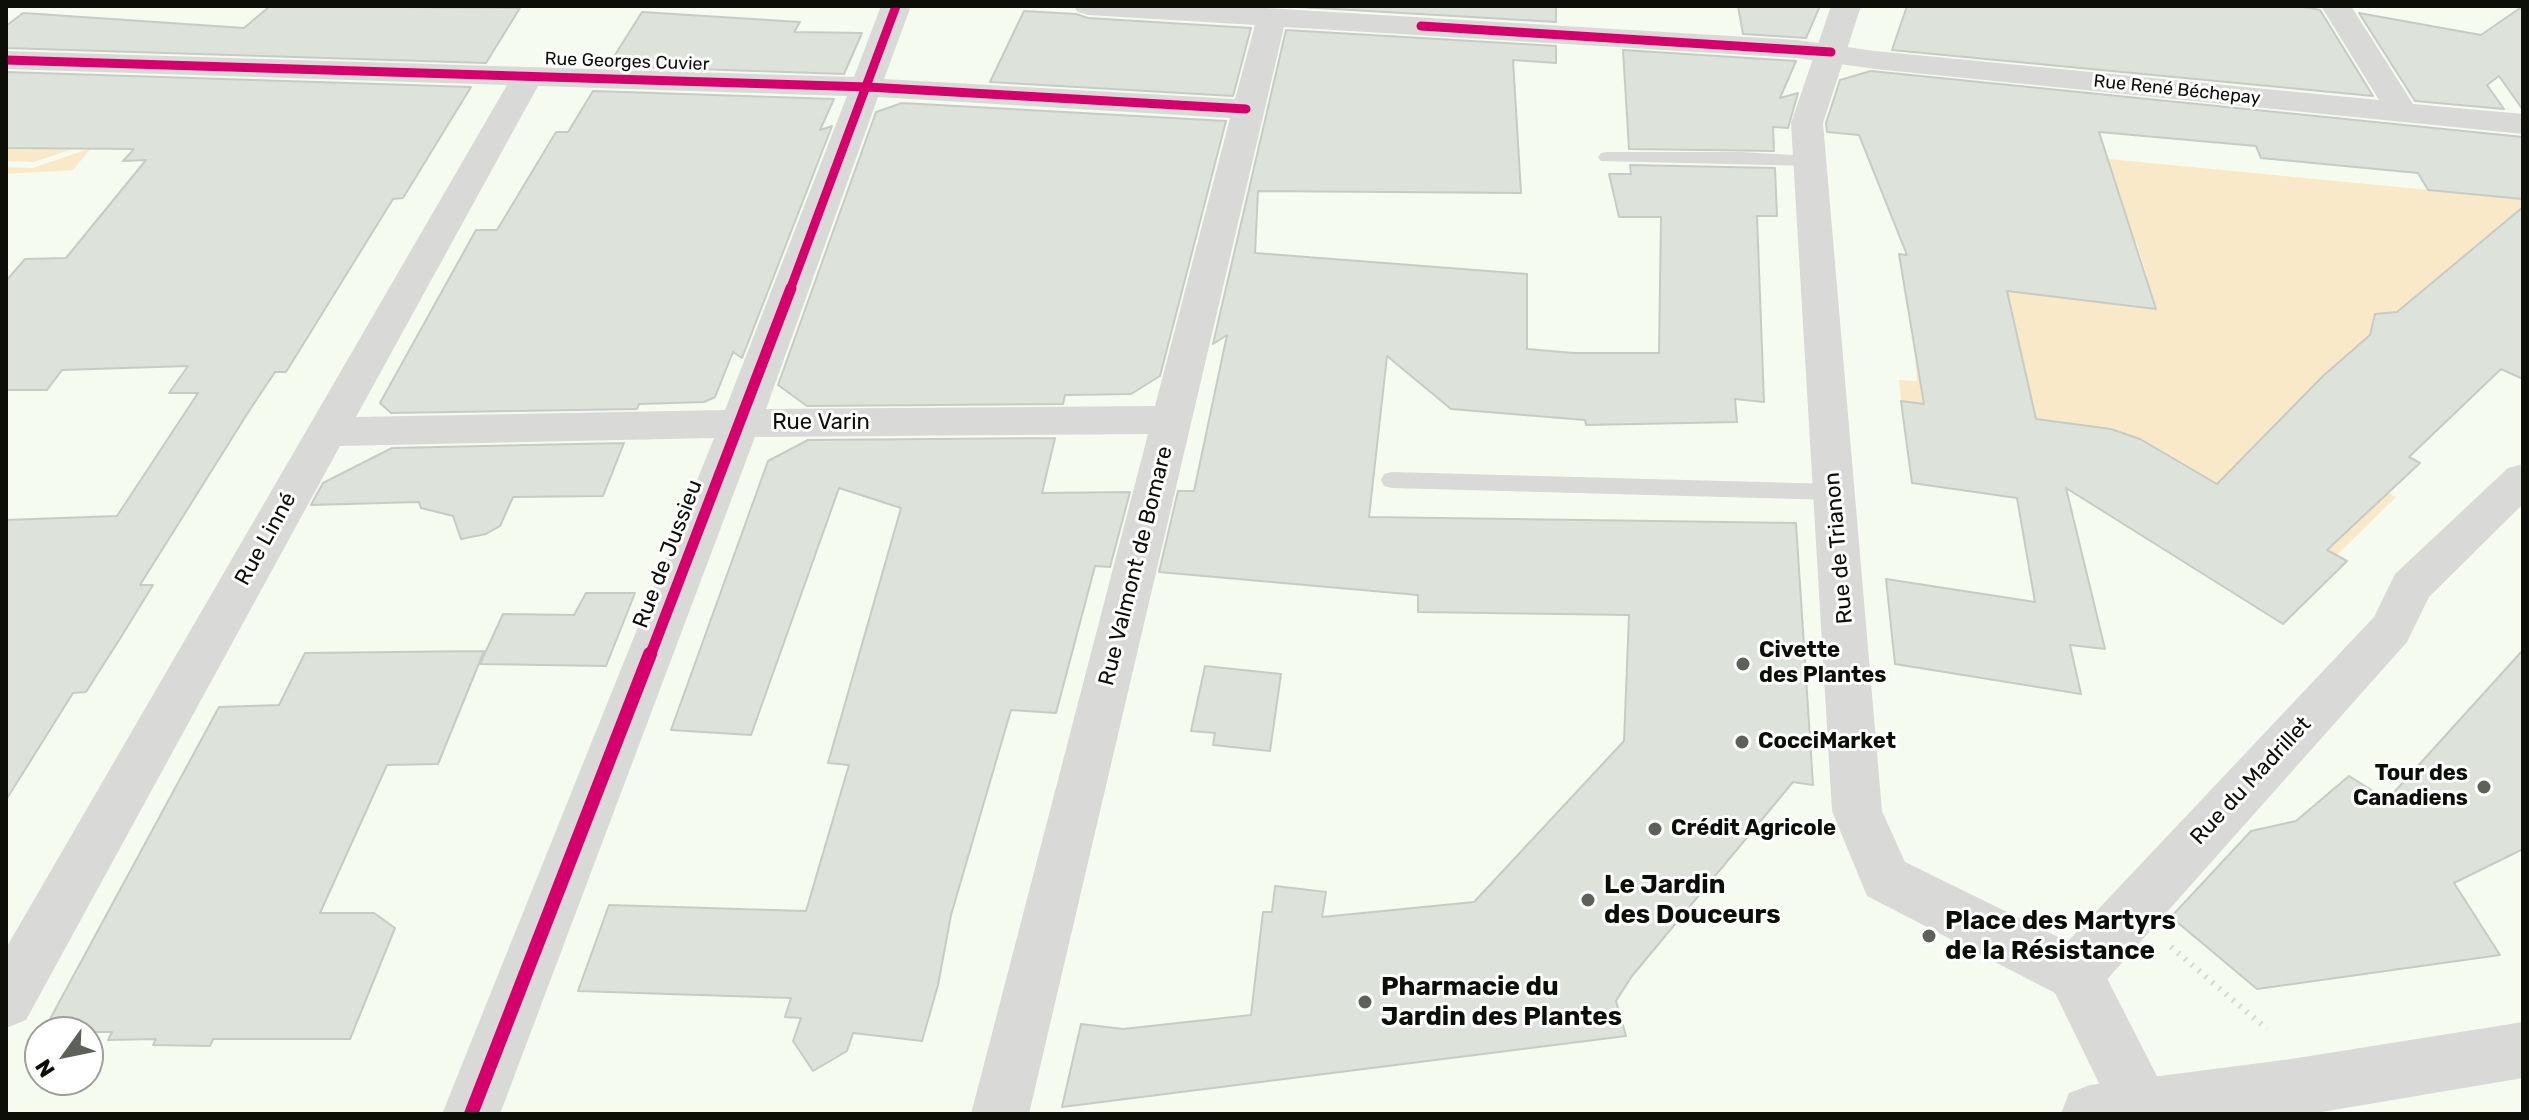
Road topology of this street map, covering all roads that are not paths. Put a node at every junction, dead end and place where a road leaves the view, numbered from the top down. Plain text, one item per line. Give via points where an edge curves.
1 (896, 6) edge
2 (1088, 6) edge
3 (1846, 6) edge
4 (2336, 6) edge
5 (1271, 18) junction
6 (1831, 52) junction
7 (6, 60) edge
8 (527, 77) junction
9 (868, 87) junction
10 (1246, 109) junction
11 (2403, 113) junction
12 (2522, 123) edge
13 (1607, 157) dead end
14 (1810, 161) junction
15 (1172, 420) junction
16 (740, 424) junction
17 (327, 432) junction
18 (2523, 479) edge
19 (1392, 480) dead end
20 (1834, 492) junction
21 (2075, 974) junction
22 (6, 1001) edge
23 (2523, 1050) edge
24 (2125, 1112) edge
25 (471, 1114) edge
26 (1000, 1114) edge

1 - 9 street, Rue de Jussieu
2 - 5 street, Rue René Béchepay
3 - 6 street, Rue de Trianon
4 - 11 street
5 - 6 street, Rue René Béchepay
5 - 10 street, Rue Valmont de Bomare
6 - 11 street, Rue René Béchepay
6 - 14 street, Rue de Trianon via 1807,123
7 - 8 street, Rue Georges Cuvier
8 - 9 street, Rue Georges Cuvier
8 - 17 street, Rue Linné
9 - 10 street, Rue Georges Cuvier
9 - 16 street, Rue de Jussieu
10 - 15 street, Rue Valmont de Bomare
11 - 12 street, Rue René Béchepay
13 - 14 lane
14 - 20 street, Rue de Trianon
15 - 16 street, Rue Varin
15 - 26 street, Rue Valmont de Bomare
16 - 17 street, Rue Varin
16 - 25 street, Rue de Jussieu
17 - 22 street, Rue Linné
18 - 21 street, Rue du Madrillet via 2411,586 2391,629
19 - 20 lane
20 - 21 street, Rue de Trianon via 1857,811 1886,879
21 - 24 street
23 - 24 street

